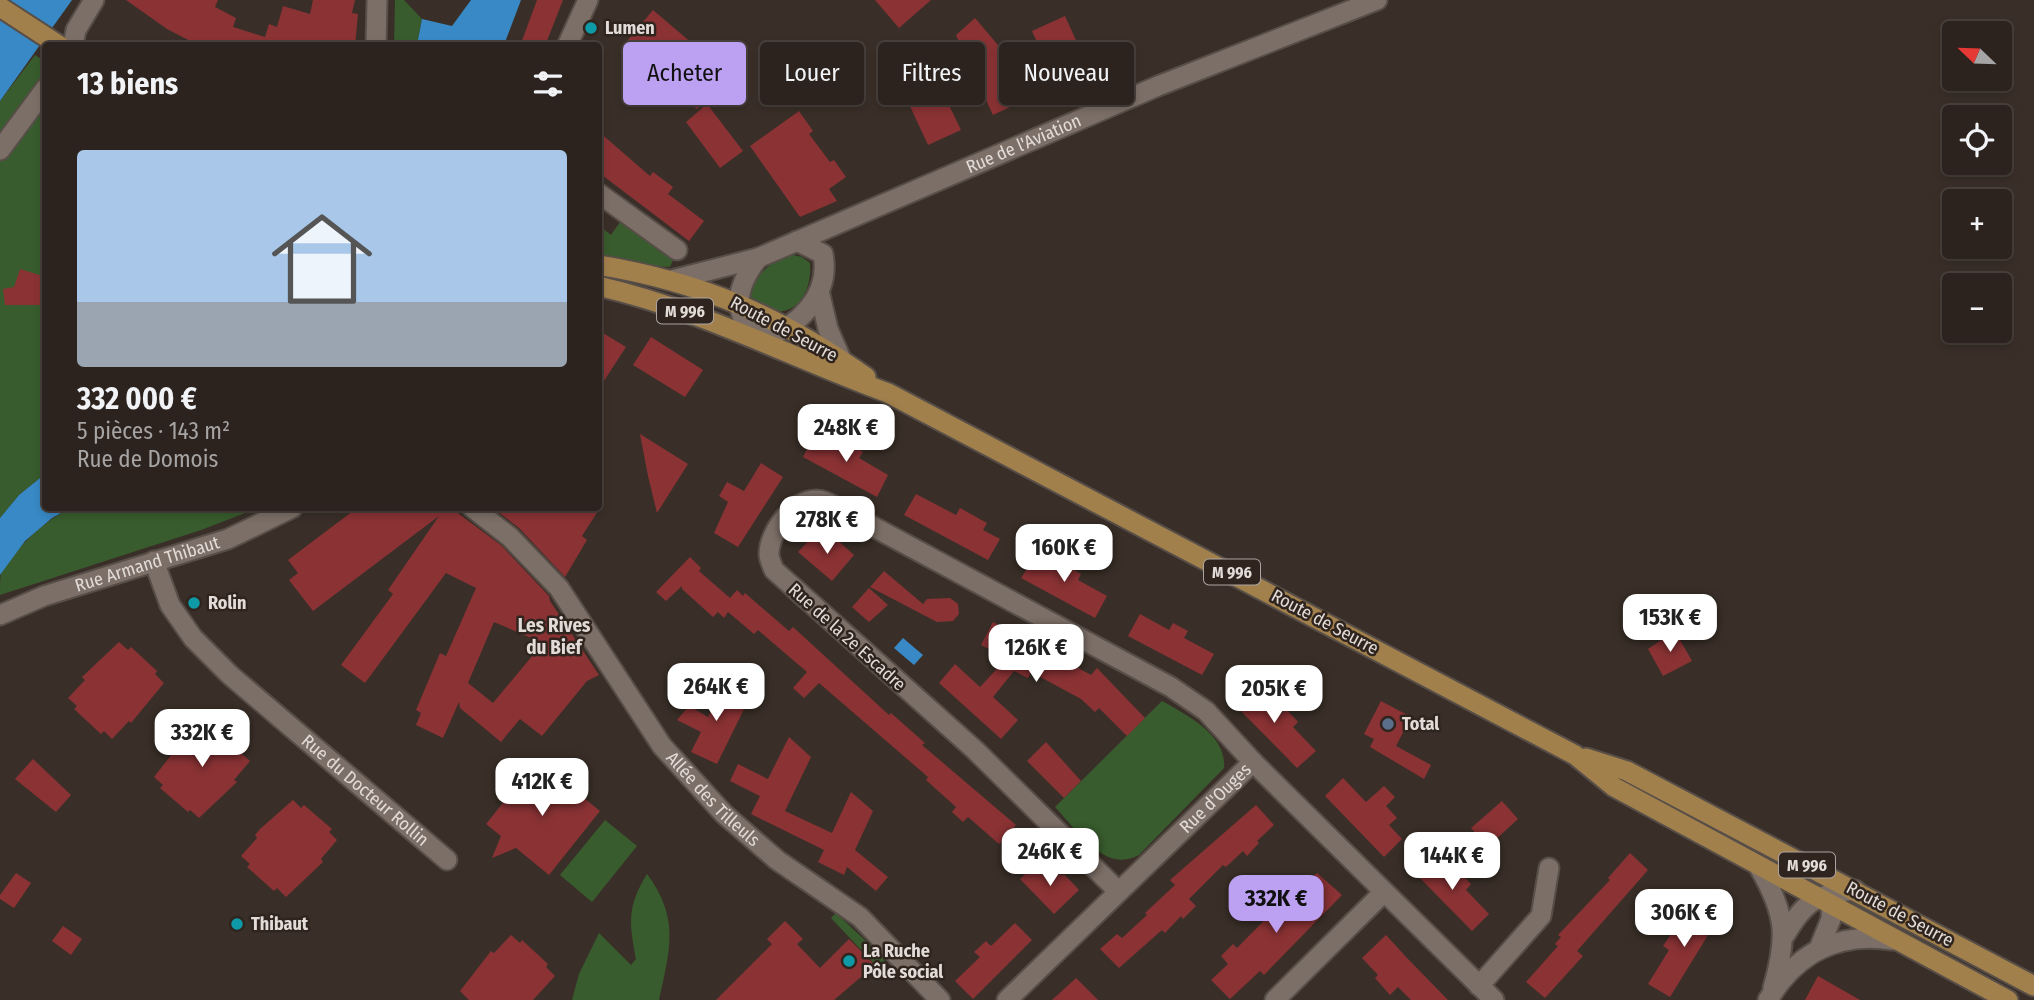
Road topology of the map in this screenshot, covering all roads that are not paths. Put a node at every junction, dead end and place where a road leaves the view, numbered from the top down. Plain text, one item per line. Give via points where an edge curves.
1 (94, 0) edge
2 (377, 0) edge
3 (588, 0) edge
4 (1377, 0) edge
5 (0, 7) edge
6 (54, 42) edge
7 (74, 42) edge
8 (376, 42) edge
9 (569, 42) edge
10 (42, 93) edge
11 (0, 150) edge
12 (602, 195) edge
13 (868, 211) junction
14 (797, 241) junction
15 (677, 250) dead end
16 (758, 258) junction
17 (825, 263) junction
18 (602, 266) edge
19 (672, 280) junction
20 (602, 287) edge
21 (820, 295) junction
22 (737, 303) junction
23 (787, 327) junction
24 (759, 338) junction
25 (841, 359) junction
26 (888, 393) junction
27 (286, 511) edge
28 (477, 511) edge
29 (154, 561) junction
30 (0, 615) edge
31 (1575, 755) junction
32 (1253, 762) junction
33 (447, 860) dead end
34 (1759, 867) junction
35 (1549, 868) dead end
36 (1818, 870) junction
37 (1854, 890) junction
38 (1118, 891) junction
39 (1384, 892) junction
40 (1827, 899) junction
41 (1785, 935) junction
42 (1892, 940) junction
43 (1820, 946) junction
44 (1479, 986) junction
45 (2034, 986) edge
46 (1770, 997) edge
47 (1009, 999) edge
48 (940, 1000) edge
49 (1275, 1000) edge
50 (1494, 1000) edge
51 (2008, 1000) edge

1 - 7 street
2 - 8 street
3 - 9 street
4 - 13 street, Rue de l'Aviation via 1158,86
5 - 6 main road
10 - 11 street
12 - 15 street
13 - 14 street, Rue de l'Aviation
13 - 17 street via 841,236
14 - 16 street
14 - 17 street via 818,249
16 - 19 street
16 - 22 street via 746,274
17 - 21 street
18 - 19 main road, Route de Seurre
19 - 22 main road, Route de Seurre / M 996
20 - 24 main road, M 996 via 676,307
21 - 23 street
21 - 25 street
22 - 23 main road, Route de Seurre / M 996
22 - 24 street via 741,318
23 - 24 street
23 - 25 main road, Route de Seurre / M 996
24 - 26 main road, Route de Seurre / M 996
25 - 26 main road, Route de Seurre / M 996
26 - 31 main road, Route de Seurre / M 996
27 - 29 street, Rue Armand Thibaut via 228,539
28 - 48 street, Allée des Tilleuls via 510,537 559,588 662,746 724,814 777,860 860,917
29 - 30 street, Rue Armand Thibaut
29 - 33 street, Rue du Docteur Rollin via 170,605 193,638 230,675
31 - 34 main road, Route de Seurre / M 996 via 1614,787
31 - 36 main road, Route de Seurre / M 996 via 1627,771
32 - 38 street, Rue d'Ouges
32 - 38 street, Rue de la 2e Escadre via 1206,711 1171,687 844,511 818,500 798,505 772,539 769,556 774,570 975,750
32 - 39 street, Rue d'Ouges
34 - 40 main road, Route de Seurre / M 996
34 - 41 street via 1775,894
35 - 44 street via 1541,916
36 - 37 main road, Route de Seurre / M 996
36 - 40 street
37 - 40 street
37 - 45 main road, Route de Seurre / M 996
38 - 47 street, Rue d'Ouges
39 - 44 street, Rue d'Ouges
39 - 49 street
40 - 41 street via 1800,911
40 - 42 main road, Route de Seurre / M 996
40 - 43 street via 1828,931
41 - 46 street
42 - 43 street via 1862,935
42 - 51 main road, Route de Seurre / M 996
43 - 46 street
44 - 50 street, Rue d'Ouges

